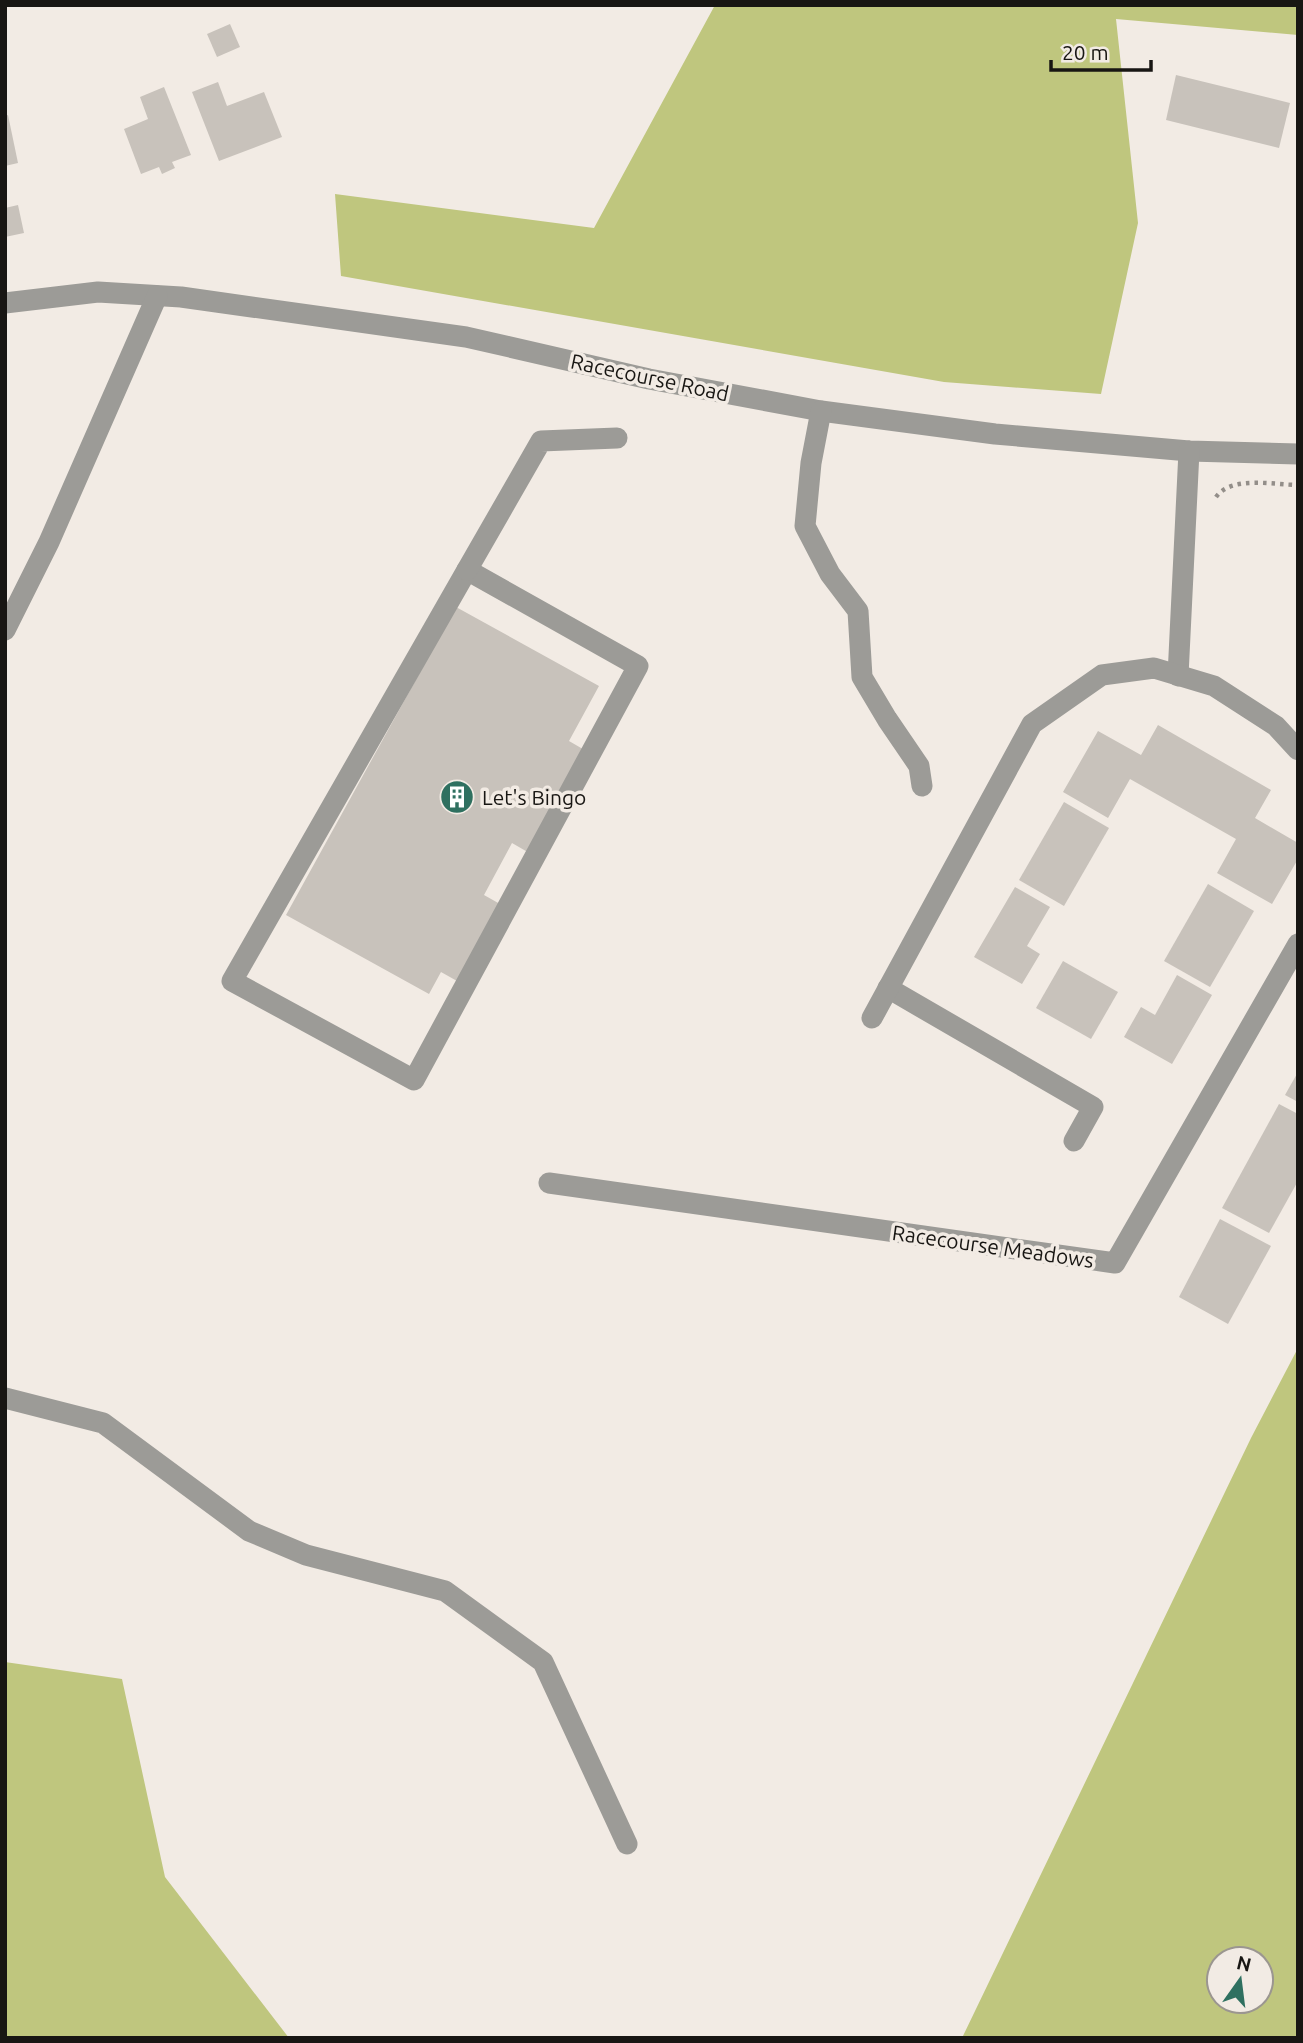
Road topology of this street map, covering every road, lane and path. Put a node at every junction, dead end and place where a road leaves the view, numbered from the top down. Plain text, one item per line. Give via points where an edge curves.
1 (157, 296) junction
2 (5, 303) edge
3 (821, 411) junction
4 (617, 438) dead end
5 (1189, 451) junction
6 (1298, 454) edge
7 (1298, 485) edge
8 (1214, 501) dead end
9 (467, 570) junction
10 (5, 630) edge
11 (1178, 676) junction
12 (1293, 735) edge
13 (922, 786) dead end
14 (1298, 944) edge
15 (888, 988) junction
16 (872, 1018) dead end
17 (1074, 1141) dead end
18 (549, 1183) dead end
19 (5, 1398) edge
20 (627, 1844) dead end

1 - 2 street, Racecourse Road via 98,292
1 - 3 street, Racecourse Road via 466,337 649,379
1 - 10 street
3 - 5 street, Racecourse Road via 995,434
3 - 13 street via 805,526 830,574 858,611 862,677 919,766
4 - 9 street via 541,441
5 - 6 street, Racecourse Road
5 - 11 street
7 - 8 path via 1236,484 1217,493
9 - 9 street via 232,981 414,1080 638,666
11 - 12 street via 1214,686
11 - 15 street via 1154,668 1102,675 1032,724
14 - 18 street, Racecourse Meadows via 1115,1264
15 - 16 street
15 - 17 street via 1093,1107
19 - 20 street via 103,1423 249,1531 306,1555 445,1591 543,1662

